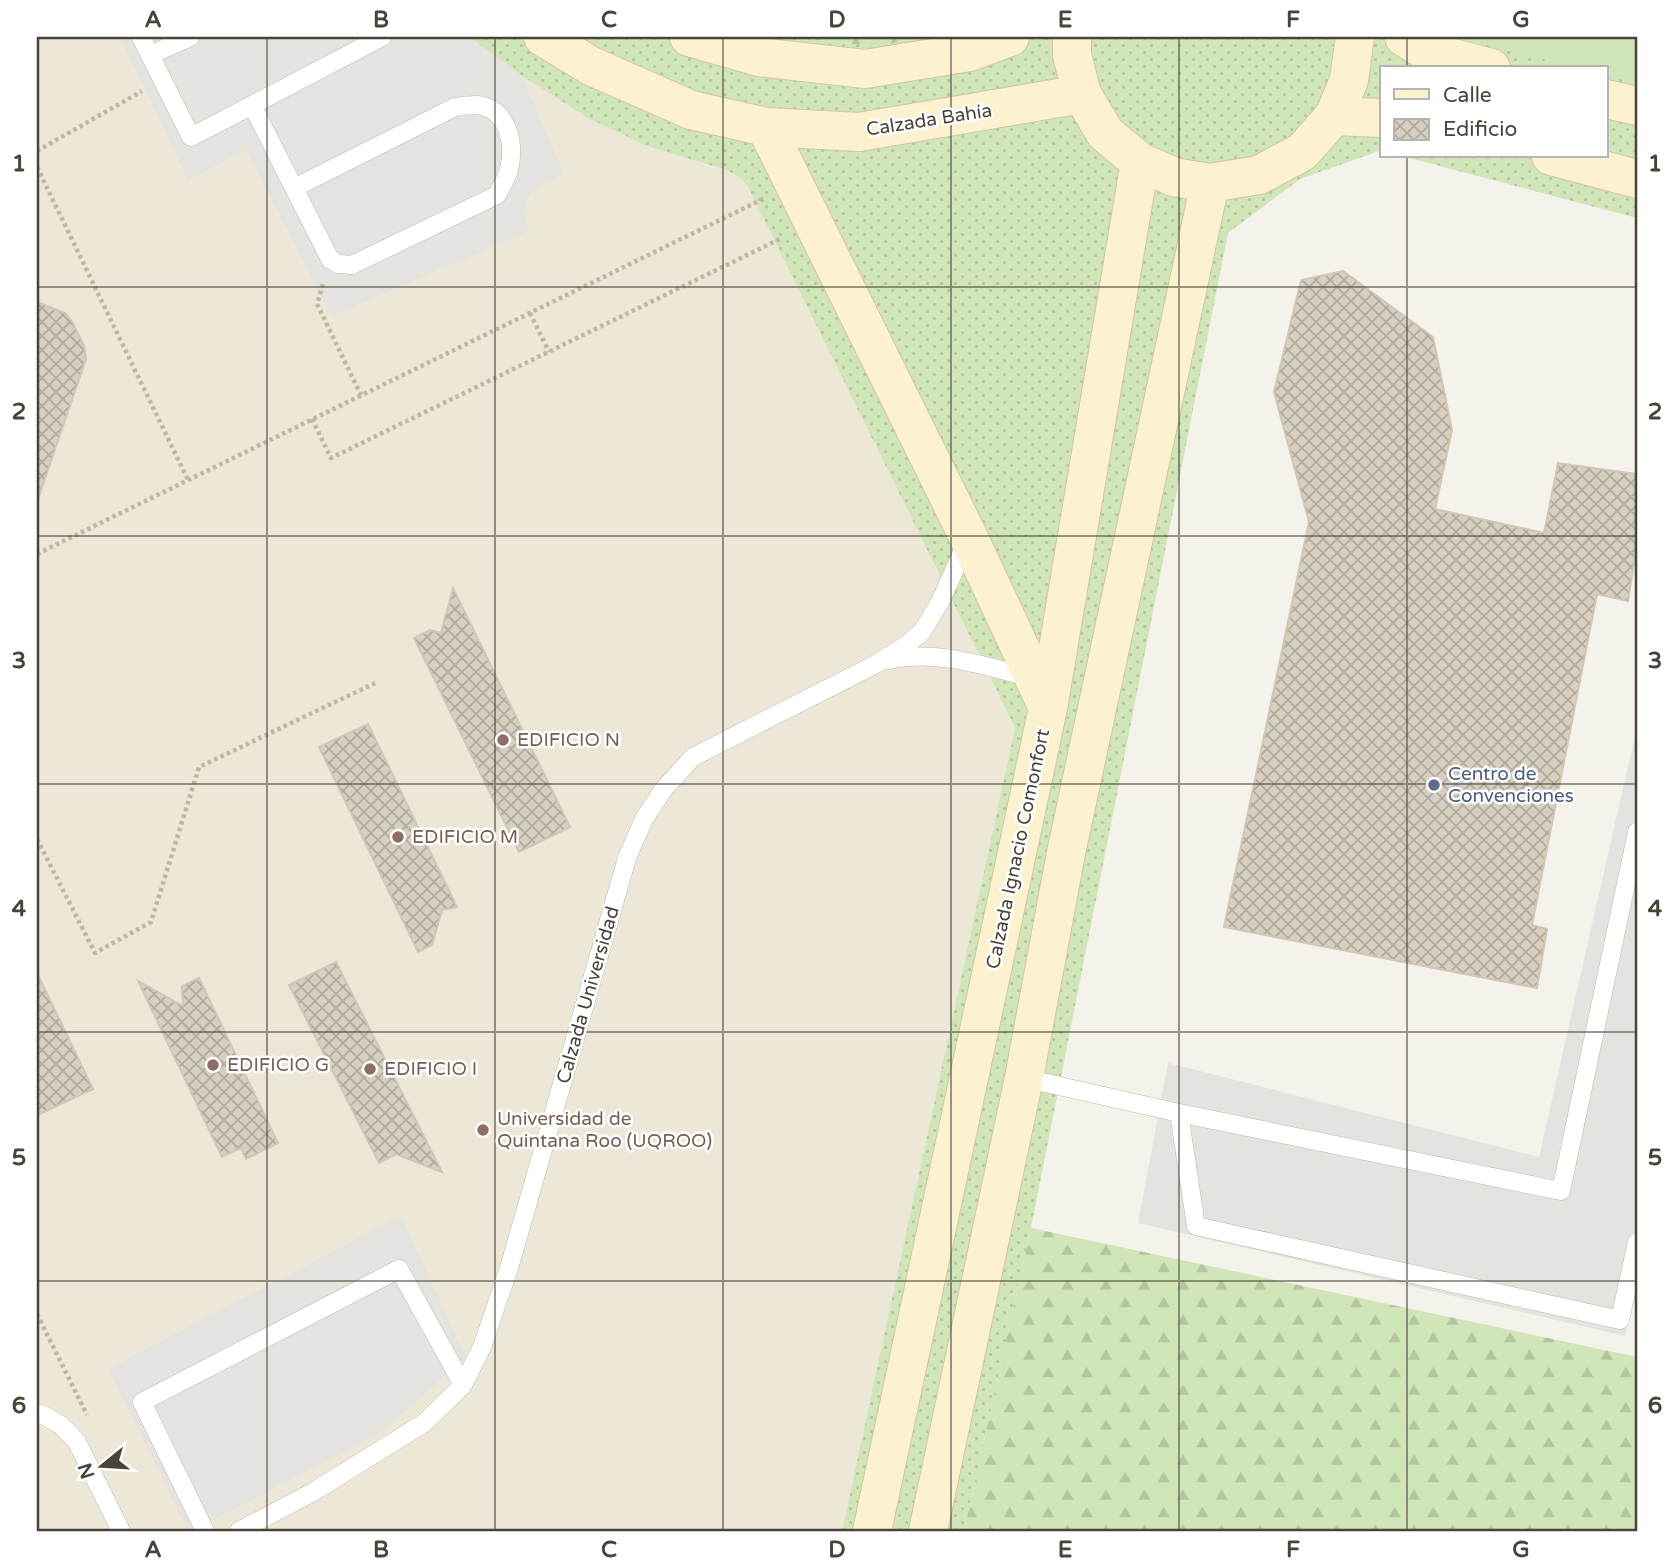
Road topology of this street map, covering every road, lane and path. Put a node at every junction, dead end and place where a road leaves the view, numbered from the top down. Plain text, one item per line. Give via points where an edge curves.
1 (141, 37) edge
2 (190, 37) edge
3 (382, 37) edge
4 (543, 37) edge
5 (689, 37) edge
6 (1010, 37) edge
7 (1072, 37) edge
8 (1355, 37) edge
9 (1404, 37) edge
10 (150, 55) junction
11 (1483, 66) edge
12 (162, 79) junction
13 (1082, 94) junction
14 (1608, 99) edge
15 (252, 105) junction
16 (1637, 106) edge
17 (1334, 116) junction
18 (1380, 118) edge
19 (766, 127) junction
20 (37, 151) edge
21 (1558, 158) edge
22 (1140, 162) junction
23 (37, 167) edge
24 (1637, 179) edge
25 (1210, 183) junction
26 (794, 184) junction
27 (294, 188) junction
28 (814, 223) junction
29 (330, 259) junction
30 (530, 313) junction
31 (549, 352) junction
32 (361, 395) junction
33 (312, 419) junction
34 (188, 480) junction
35 (969, 538) junction
36 (37, 554) edge
37 (876, 664) junction
38 (375, 683) dead end
39 (1041, 693) junction
40 (1637, 832) edge
41 (37, 839) edge
42 (1024, 1078) junction
43 (1179, 1113) junction
44 (1637, 1242) edge
45 (463, 1385) junction
46 (37, 1415) edge
47 (121, 1531) edge
48 (205, 1531) edge
49 (239, 1531) edge
50 (872, 1531) edge
51 (928, 1531) edge

1 - 10 lane
2 - 10 lane
3 - 15 lane
4 - 19 main road, Calzada Bahía via 591,66 691,110
5 - 6 main road via 758,57 865,69 970,52
7 - 13 main road
8 - 17 main road via 1349,80
9 - 11 main road via 1426,51
10 - 12 lane
12 - 15 lane via 191,137
12 - 20 path
13 - 19 main road, Calzada Bahía via 859,132
13 - 22 main road via 1105,133
14 - 16 main road
15 - 27 lane
17 - 18 main road
17 - 25 main road via 1302,152 1258,176
19 - 26 main road
21 - 24 main road
22 - 25 main road via 1174,177
22 - 39 main road, Calzada Ignacio Comonfort
23 - 34 path
25 - 42 main road via 1066,853
26 - 28 main road
26 - 30 path
27 - 29 lane
27 - 29 lane via 455,107 477,105 494,110 506,123 509,172 497,195 352,265
28 - 31 path
28 - 35 main road
29 - 32 path via 317,304
30 - 31 path
30 - 32 path
31 - 33 path via 331,458
32 - 33 path
33 - 34 path
34 - 36 path
35 - 37 lane, Calzada Universidad via 922,632
35 - 39 main road
37 - 39 lane, Calzada Universidad via 908,656 953,658
37 - 45 lane, Calzada Universidad via 692,757 644,818 627,858 509,1268 482,1347
38 - 41 path via 199,767 151,922 95,953
39 - 50 main road, Calzada Ignacio Comonfort
40 - 43 lane via 1561,1191
42 - 43 lane
42 - 51 main road
43 - 44 lane via 1196,1226 1620,1320
45 - 48 lane via 399,1269 142,1402
45 - 49 lane, Calzada Universidad via 424,1423 313,1492
46 - 47 lane via 61,1425 77,1442

